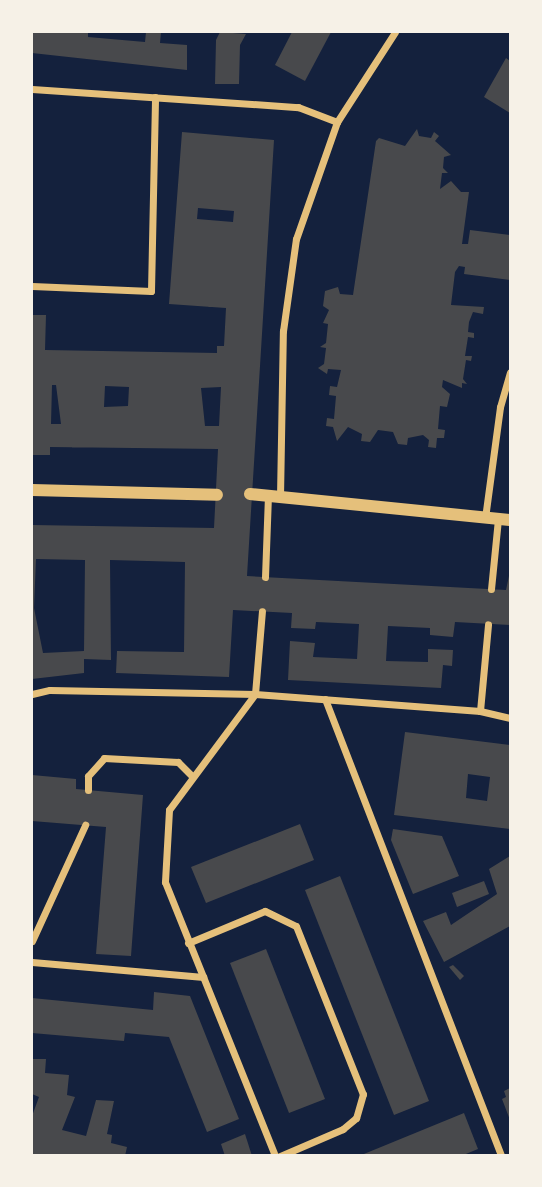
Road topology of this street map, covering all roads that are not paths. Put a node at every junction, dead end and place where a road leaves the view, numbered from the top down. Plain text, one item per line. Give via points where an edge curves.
1 (395, 32) edge
2 (32, 89) edge
3 (155, 97) junction
4 (337, 122) junction
5 (32, 286) edge
6 (510, 372) edge
7 (32, 490) edge
8 (217, 495) dead end
9 (250, 495) dead end
10 (274, 497) junction
11 (498, 519) edge
12 (265, 577) dead end
13 (491, 589) dead end
14 (262, 611) dead end
15 (488, 624) dead end
16 (256, 694) junction
17 (32, 695) edge
18 (325, 699) junction
19 (480, 711) junction
20 (510, 718) edge
21 (191, 775) junction
22 (88, 790) dead end
23 (85, 825) dead end
24 (32, 942) edge
25 (188, 943) junction
26 (32, 962) edge
27 (203, 977) junction
28 (277, 1156) edge
29 (501, 1156) edge

1 - 4 street
2 - 3 street
3 - 4 street via 298,107
3 - 5 street via 151,291
4 - 10 street via 296,239 283,331
6 - 11 street via 500,407
7 - 8 street
9 - 10 street
10 - 11 street
10 - 12 street
11 - 13 street
14 - 16 street
15 - 19 street
16 - 17 street via 50,690
16 - 18 street
16 - 21 street
18 - 19 street
18 - 29 street
19 - 20 street
21 - 22 street via 178,762 104,758 88,776
21 - 25 street via 169,810 164,882
23 - 24 street
25 - 27 street
25 - 28 street via 265,911 296,926 363,1094 356,1118 343,1129
26 - 27 street
27 - 28 street

